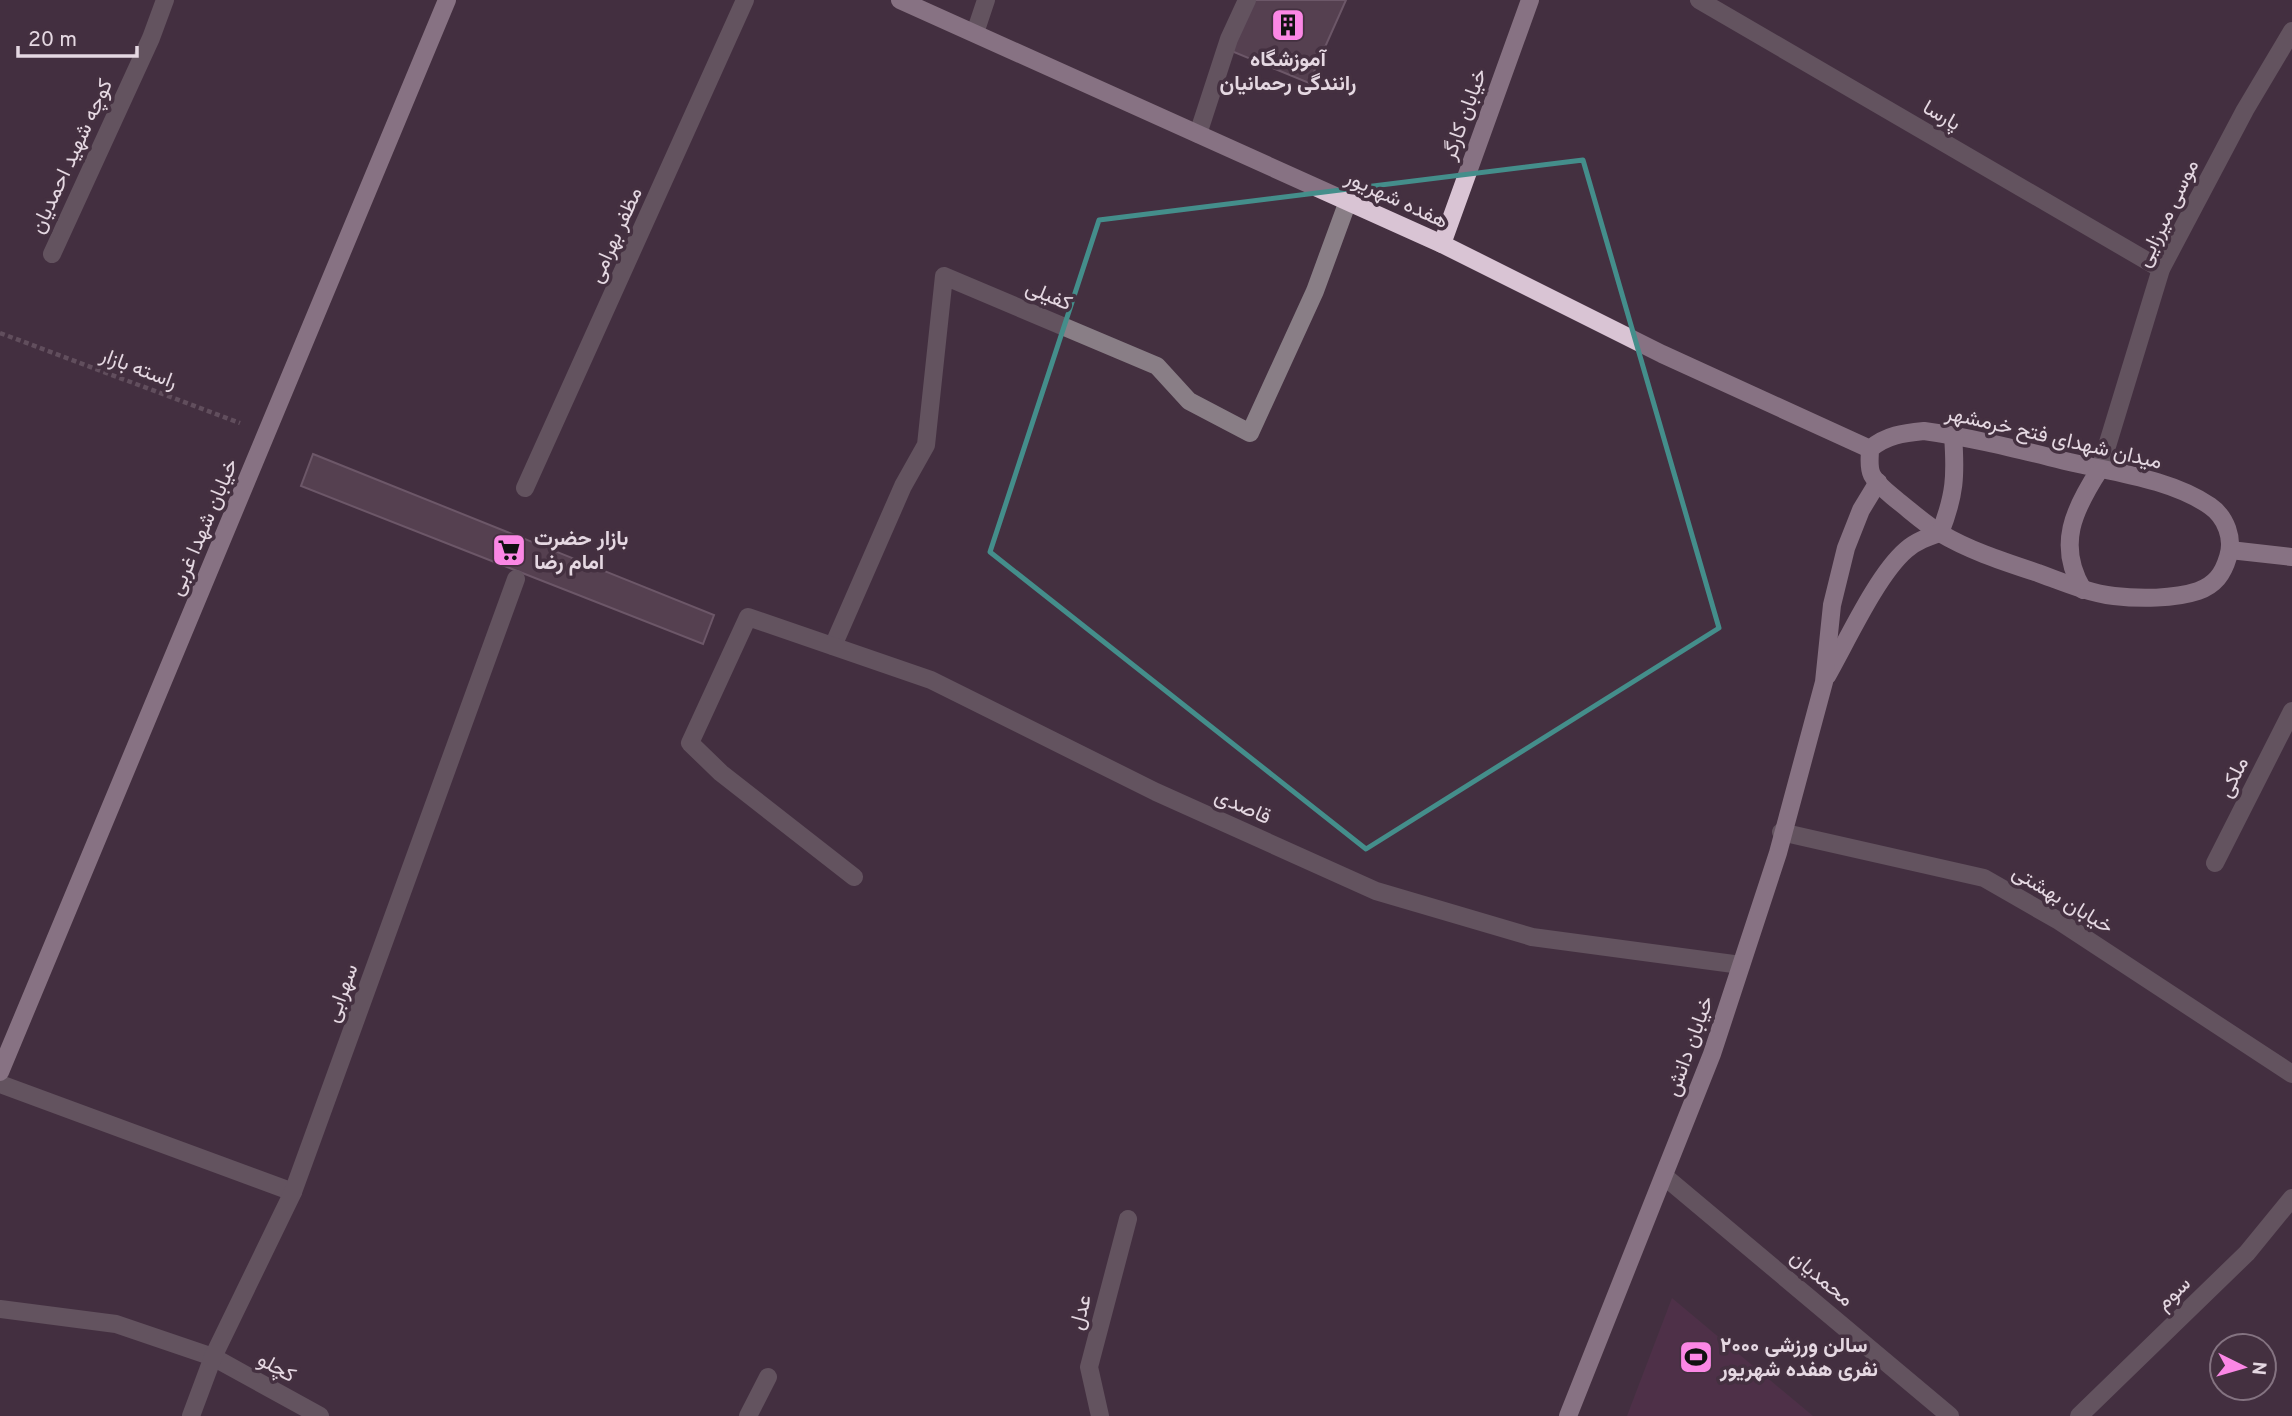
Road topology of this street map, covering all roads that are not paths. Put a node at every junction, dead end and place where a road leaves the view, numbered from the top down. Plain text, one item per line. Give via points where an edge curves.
1 (165, 0) edge
2 (447, 0) edge
3 (746, 0) edge
4 (900, 0) edge
5 (986, 0) edge
6 (1247, 0) edge
7 (1530, 0) edge
8 (1699, 0) edge
9 (2292, 31) edge
10 (975, 33) junction
11 (1198, 134) junction
12 (1348, 201) junction
13 (1442, 244) junction
14 (51, 254) dead end
15 (2161, 269) junction
16 (1953, 435) junction
17 (1870, 449) junction
18 (2100, 469) junction
19 (1878, 482) junction
20 (525, 488) dead end
21 (1941, 533) junction
22 (2230, 550) junction
23 (2292, 557) edge
24 (516, 579) dead end
25 (2083, 590) junction
26 (833, 646) junction
27 (1824, 682) junction
28 (2292, 711) edge
29 (1781, 832) junction
30 (2215, 863) dead end
31 (854, 877) dead end
32 (1741, 965) junction
33 (0, 1072) edge
34 (2292, 1074) edge
35 (0, 1084) edge
36 (1664, 1175) junction
37 (293, 1192) junction
38 (2292, 1198) edge
39 (1128, 1219) dead end
40 (0, 1309) edge
41 (213, 1357) junction
42 (768, 1377) dead end
43 (191, 1416) edge
44 (320, 1416) edge
45 (748, 1416) edge
46 (1100, 1416) edge
47 (1568, 1416) edge
48 (1950, 1416) edge
49 (2078, 1416) edge

1 - 14 street, کوچه شهید احمدیان
2 - 33 main road, خیابان شهدا غربی
3 - 20 street, مظفر بهرامی
4 - 10 main road, هفده شهریور
5 - 10 street
6 - 11 street via 1229,39
7 - 13 main road, خیابان کارگر
8 - 15 street, پارسا
9 - 15 street, موسی میرزایی
10 - 11 main road, هفده شهریور
11 - 12 main road, هفده شهریور
12 - 13 main road, هفده شهریور
12 - 26 street, کفیلی via 1315,291 1250,433 1189,401 1157,366 944,276 926,445 903,486
13 - 17 main road, هفده شهریور via 1662,354
15 - 18 street, موسی میرزایی
16 - 17 main road, میدان شهدای فتح خرمشهر via 1903,434 1881,440
16 - 18 main road, میدان شهدای فتح خرمشهر
16 - 21 main road via 1956,478
17 - 19 main road via 1872,475
18 - 22 main road, میدان شهدای فتح خرمشهر via 2160,484 2212,507 2230,534
18 - 25 main road via 2083,495 2068,542 2069,560
19 - 21 main road
19 - 27 main road via 1846,548 1832,605
21 - 25 main road via 1996,559
21 - 27 main road via 1905,551 1881,580
22 - 23 main road
22 - 25 main road via 2214,583 2197,592 2114,596
24 - 37 street, سهرابی
26 - 31 street, قاصدی via 748,617 690,743 721,774
26 - 32 street, قاصدی via 931,680 1156,792 1376,891 1532,937
27 - 29 main road, خیابان دانش
28 - 30 street, ملکی
29 - 32 main road, خیابان دانش
29 - 34 street, خیابان بهشتی via 1984,878 2059,921
32 - 36 main road, خیابان دانش
35 - 37 street
36 - 47 main road, خیابان دانش
36 - 48 street, محمدیان
37 - 41 street, سهرابی
38 - 49 street, سوم via 2247,1253
39 - 46 street, عدل via 1089,1367
40 - 41 street, کچلو via 116,1324
41 - 43 street, سهرابی
41 - 44 street, کچلو
42 - 45 street

